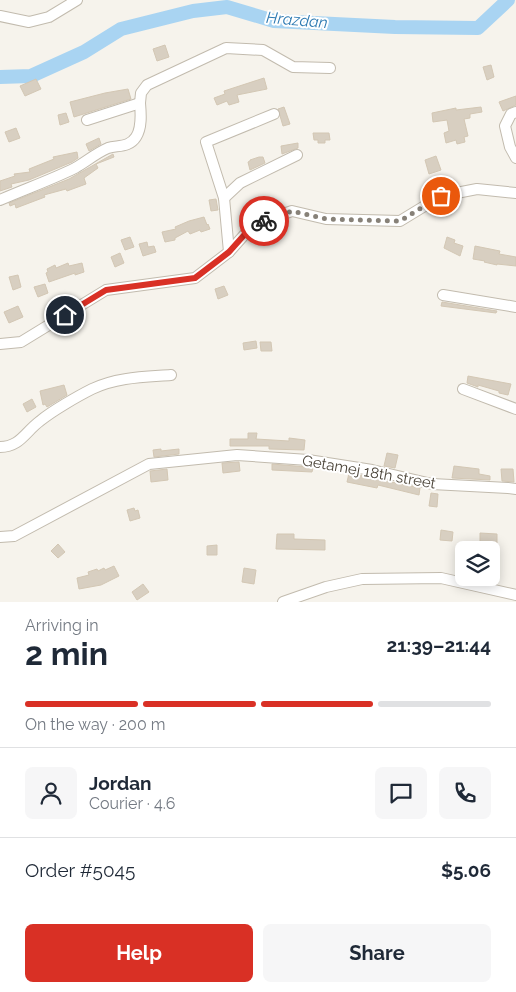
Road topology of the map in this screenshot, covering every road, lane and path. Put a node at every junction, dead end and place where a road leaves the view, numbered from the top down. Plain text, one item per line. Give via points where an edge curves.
1 (77, 0) edge
2 (0, 16) edge
3 (330, 68) dead end
4 (140, 103) junction
5 (516, 112) edge
6 (274, 114) dead end
7 (87, 120) dead end
8 (297, 155) dead end
9 (516, 158) edge
10 (516, 194) edge
11 (224, 198) junction
12 (0, 200) edge
13 (229, 252) junction
14 (443, 295) dead end
15 (516, 307) edge
16 (0, 344) edge
17 (171, 375) dead end
18 (462, 389) dead end
19 (516, 409) edge
20 (0, 447) edge
21 (516, 489) edge
22 (0, 537) edge
23 (516, 595) edge
24 (283, 602) edge

1 - 2 street via 48,17 29,22
3 - 4 street via 293,67 263,50 226,48 146,85
4 - 7 street
4 - 12 street via 138,132 131,142 110,147 77,167
5 - 9 street via 511,114 505,126
6 - 11 street via 206,142
8 - 11 street via 240,183
10 - 13 street via 477,189 441,196 400,221 326,219 292,211 254,224
11 - 13 street
13 - 16 street via 195,278 106,290 21,342
14 - 15 street
17 - 20 street via 115,381 93,389 39,421 10,447
18 - 19 street
21 - 22 street, Getamej 18th street via 432,484 308,460 237,455 150,464 14,536
23 - 24 street via 441,578 362,579

